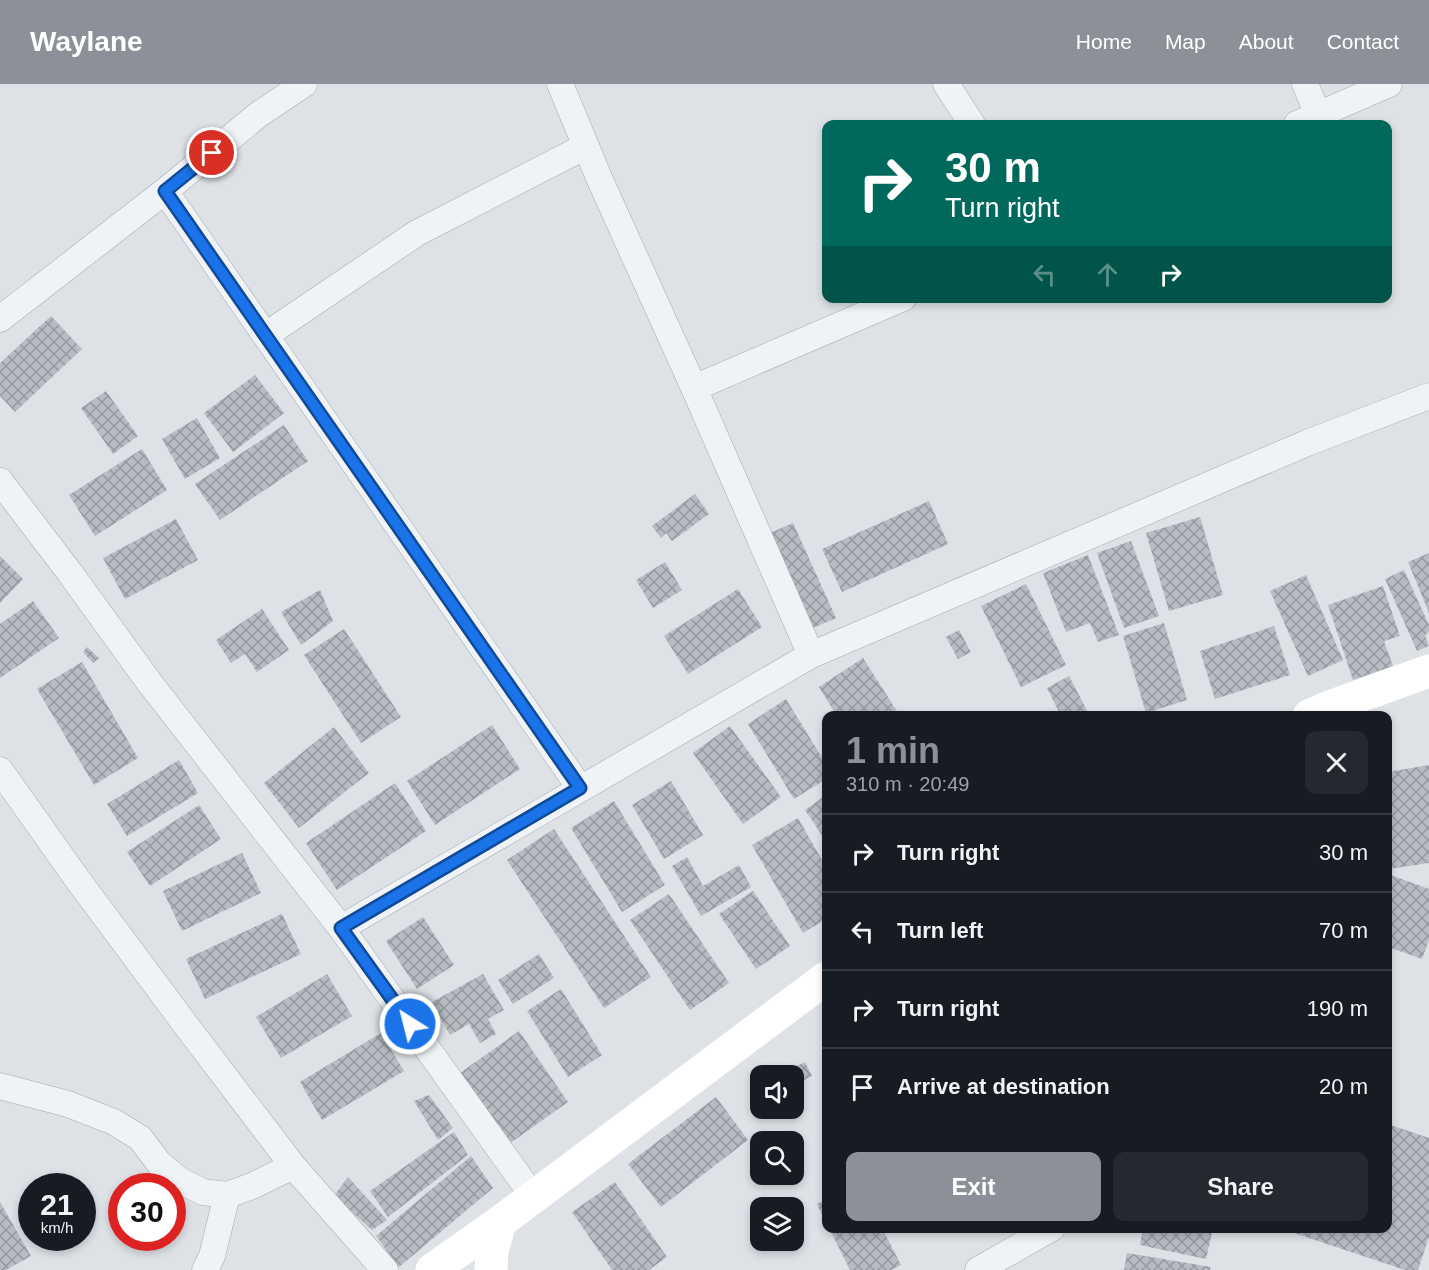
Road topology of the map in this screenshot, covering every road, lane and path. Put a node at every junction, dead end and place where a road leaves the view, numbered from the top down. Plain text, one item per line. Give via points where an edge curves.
1 (304, 84) edge
2 (560, 84) edge
3 (946, 84) edge
4 (1305, 84) edge
5 (1389, 84) edge
6 (969, 120) edge
7 (1307, 120) edge
8 (586, 146) junction
9 (165, 191) junction
10 (891, 303) edge
11 (0, 319) edge
12 (266, 335) junction
13 (694, 388) junction
14 (1429, 396) edge
15 (0, 481) edge
16 (811, 655) junction
17 (1429, 671) edge
18 (1320, 711) edge
19 (0, 770) edge
20 (580, 788) junction
21 (341, 928) junction
22 (822, 981) edge
23 (0, 1086) edge
24 (292, 1166) junction
25 (227, 1195) junction
26 (533, 1196) junction
27 (500, 1222) junction
28 (1043, 1233) edge
29 (204, 1270) edge
30 (385, 1270) edge
31 (432, 1270) edge
32 (491, 1270) edge
33 (978, 1270) edge

1 - 9 street via 258,115
2 - 8 street
3 - 6 street
4 - 7 street
5 - 7 street
8 - 12 street via 417,233
8 - 13 street
9 - 11 street
9 - 12 street
10 - 13 street
12 - 20 street
13 - 16 street
14 - 16 street via 1307,443
15 - 21 street via 149,682
16 - 20 street
17 - 18 main road
19 - 24 street
20 - 21 street
21 - 26 street
22 - 26 main road
23 - 25 street via 68,1104 114,1122 140,1138 179,1180 202,1192
24 - 25 street
24 - 30 street
25 - 29 street via 212,1256
26 - 27 main road
27 - 31 main road
27 - 32 main road
28 - 33 street

